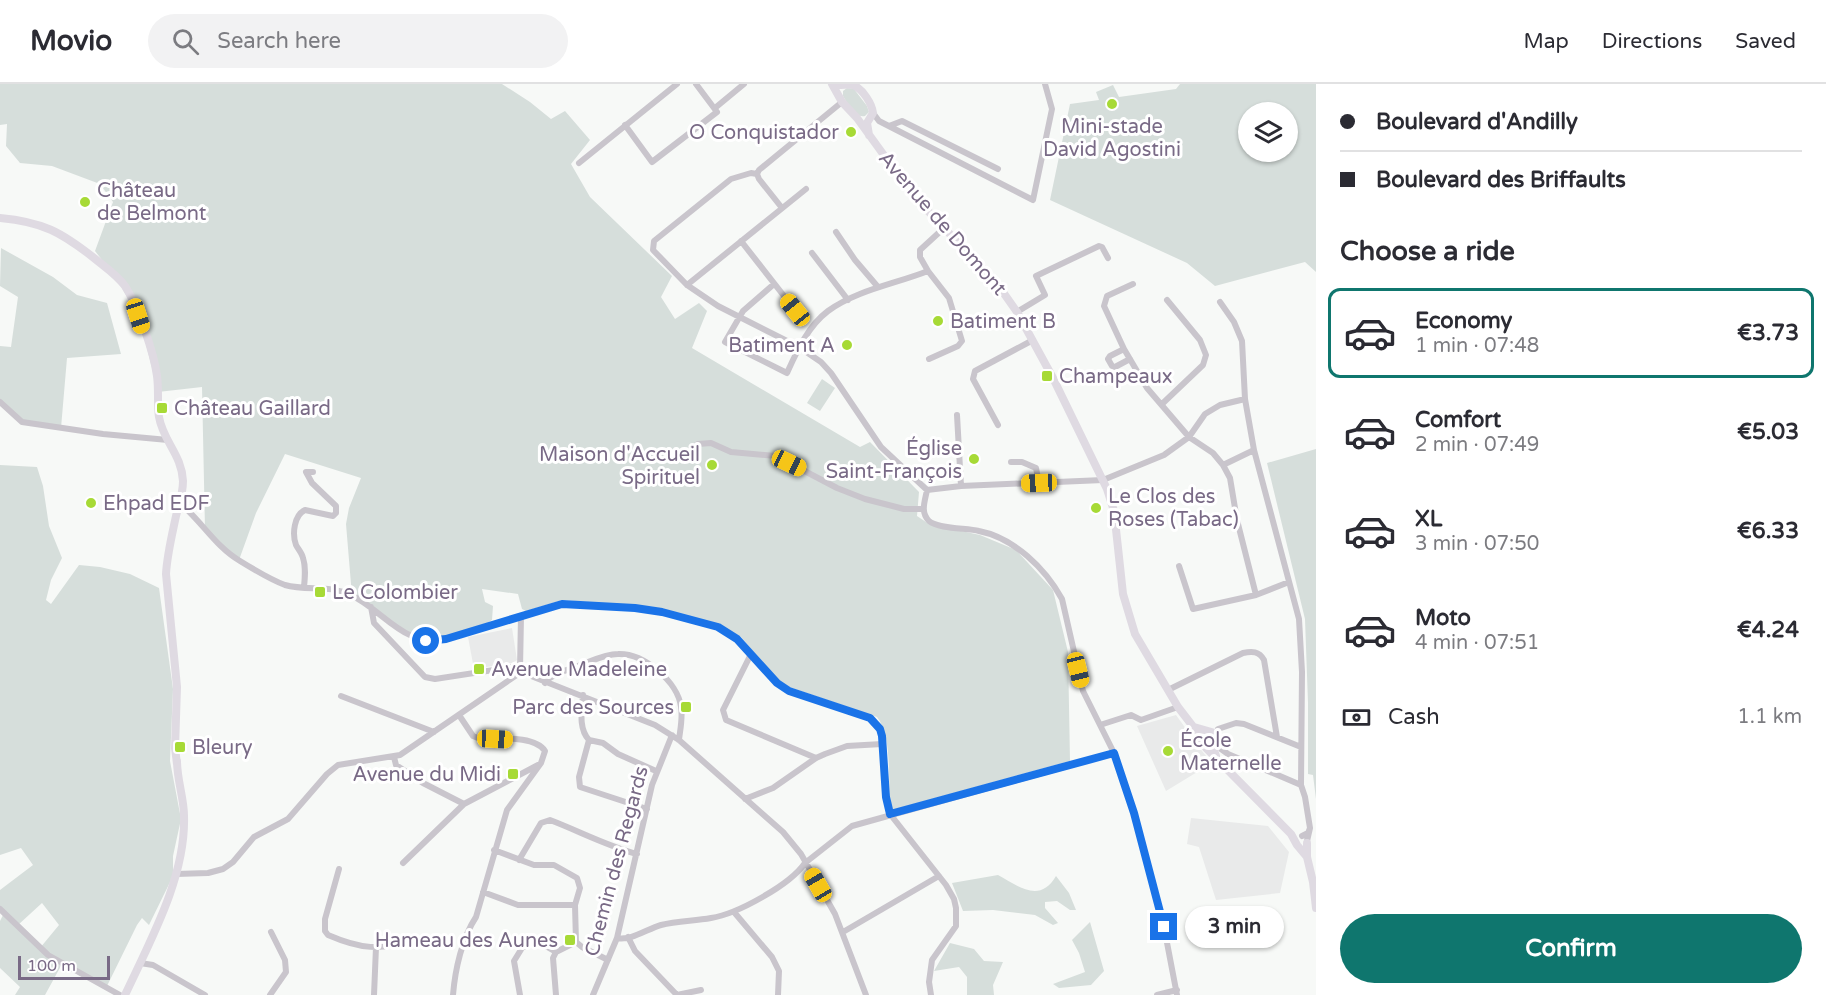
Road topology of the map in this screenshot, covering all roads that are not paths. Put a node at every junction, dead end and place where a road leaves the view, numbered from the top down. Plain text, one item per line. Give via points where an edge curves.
1 (677, 84) edge
2 (696, 84) edge
3 (744, 84) edge
4 (832, 84) edge
5 (1044, 84) edge
6 (844, 85) edge
7 (864, 87) edge
8 (841, 98) junction
9 (715, 108) junction
10 (872, 117) junction
11 (857, 118) junction
12 (625, 125) junction
13 (889, 126) junction
14 (869, 135) junction
15 (579, 163) dead end
16 (998, 169) dead end
17 (757, 174) junction
18 (806, 189) dead end
19 (782, 208) junction
20 (0, 218) edge
21 (944, 228) junction
22 (836, 232) dead end
23 (741, 241) junction
24 (812, 253) dead end
25 (1108, 258) dead end
26 (928, 271) junction
27 (1133, 284) dead end
28 (687, 285) junction
29 (774, 285) junction
30 (878, 287) junction
31 (849, 300) junction
32 (1167, 300) dead end
33 (1220, 302) dead end
34 (795, 310) dead end
35 (1017, 312) junction
36 (738, 317) junction
37 (1033, 340) junction
38 (799, 347) junction
39 (1124, 349) junction
40 (929, 359) dead end
41 (1130, 359) junction
42 (1245, 399) junction
43 (0, 402) edge
44 (1162, 404) junction
45 (957, 415) dead end
46 (998, 425) dead end
47 (1189, 437) junction
48 (168, 440) junction
49 (691, 449) dead end
50 (1254, 450) junction
51 (1011, 462) dead end
52 (1223, 465) junction
53 (313, 472) dead end
54 (1103, 480) junction
55 (1039, 483) junction
56 (961, 486) junction
57 (927, 490) junction
58 (181, 504) junction
59 (923, 509) junction
60 (1179, 566) dead end
61 (1289, 582) junction
62 (304, 587) junction
63 (1256, 596) junction
64 (372, 607) junction
65 (169, 612) junction
66 (521, 616) junction
67 (751, 654) junction
68 (520, 669) junction
69 (545, 683) junction
70 (1168, 690) junction
71 (583, 695) junction
72 (341, 696) dead end
73 (1179, 707) junction
74 (459, 715) junction
75 (1100, 724) junction
76 (1194, 727) junction
77 (434, 732) junction
78 (672, 735) junction
79 (1213, 737) junction
80 (1277, 737) junction
81 (589, 740) junction
82 (679, 740) junction
83 (882, 744) junction
84 (1301, 747) junction
85 (1114, 753) junction
86 (394, 757) junction
87 (816, 758) junction
88 (541, 763) junction
89 (177, 764) junction
90 (656, 771) junction
91 (1301, 785) junction
92 (745, 799) junction
93 (464, 804) junction
94 (647, 809) junction
95 (890, 814) junction
96 (1302, 841) junction
97 (494, 850) junction
98 (637, 854) junction
99 (519, 860) junction
100 (403, 863) dead end
101 (805, 863) junction
102 (339, 869) dead end
103 (177, 870) junction
104 (939, 876) junction
105 (483, 892) junction
106 (575, 905) junction
107 (1316, 908) edge
108 (0, 909) edge
109 (734, 912) junction
110 (271, 932) dead end
111 (843, 932) junction
112 (412, 937) dead end
113 (628, 937) junction
114 (617, 938) junction
115 (576, 942) junction
116 (376, 947) junction
117 (556, 952) junction
118 (608, 960) junction
119 (140, 963) junction
120 (701, 990) dead end
121 (1177, 993) edge
122 (120, 995) edge
123 (126, 995) edge
124 (205, 995) edge
125 (270, 995) edge
126 (375, 995) edge
127 (453, 995) edge
128 (520, 995) edge
129 (556, 995) edge
130 (593, 995) edge
131 (778, 995) edge
132 (866, 995) edge
133 (931, 995) edge
134 (1157, 995) edge

1 - 12 street
2 - 9 street
3 - 9 street
4 - 6 main road
4 - 8 main road, Avenue de Domont
5 - 13 street via 1052,109 1033,200
6 - 7 main road
6 - 8 main road
7 - 10 main road
8 - 11 main road, Avenue de Domont
8 - 17 street
9 - 12 street via 717,112 652,162
10 - 11 main road
10 - 13 street
10 - 14 main road via 867,126
11 - 14 main road, Avenue de Domont
12 - 15 street
13 - 16 street via 902,121
14 - 21 main road, Avenue de Domont via 912,194
17 - 19 street
17 - 28 street via 731,179 652,244 653,250
18 - 19 street
19 - 23 street
20 - 48 main road via 27,221 55,231 121,281 132,300 154,363 159,416
21 - 26 street via 920,250
21 - 35 main road, Avenue de Domont via 998,285
22 - 30 street
23 - 28 street
23 - 29 street
24 - 31 street
25 - 35 street via 1099,246 1036,276 1046,295
26 - 30 street
26 - 40 street via 949,298 962,341
27 - 39 street via 1104,300
28 - 36 street
29 - 34 street
29 - 36 street
30 - 31 street
31 - 38 street via 828,311
32 - 44 street via 1200,340 1206,355 1203,365
33 - 42 street via 1242,341
35 - 37 main road, Avenue de Domont
36 - 38 street
36 - 38 street via 725,342 787,373
37 - 46 street via 975,371 973,379
37 - 54 main road, Avenue de Domont
38 - 57 street via 821,362 881,447
39 - 41 street
39 - 41 street via 1110,356 1112,366
41 - 44 street
42 - 47 street via 1220,405 1205,414
42 - 50 street
43 - 48 street via 22,422
44 - 47 street
45 - 56 street
47 - 52 street
47 - 54 street via 1164,455
48 - 58 main road via 181,467
49 - 59 street via 711,443 730,452 776,456 865,499 904,509
50 - 52 street
50 - 61 street
51 - 55 street via 1036,468
52 - 63 street via 1230,478
53 - 62 street via 306,472 308,479 336,506 336,513 327,516 305,510 297,518 295,537 303,556
54 - 55 street
54 - 70 main road, Avenue de Domont via 1114,511 1128,613 1141,645
55 - 56 street
56 - 57 street
57 - 59 street
58 - 62 street via 240,561 285,585
58 - 65 main road via 165,574
59 - 75 street via 927,519 938,525 980,531 1008,542 1028,557 1056,589 1062,599 1083,691
60 - 63 street via 1193,609
61 - 63 street
61 - 84 street via 1299,619
62 - 64 street via 346,593
64 - 66 street via 406,633 426,641 446,639
64 - 68 street via 374,623 425,677
65 - 89 main road via 177,687
65 - 89 main road via 180,712
66 - 67 street via 562,604 662,612 718,627
66 - 68 street
67 - 83 street via 789,691 870,718 880,729
67 - 87 street via 723,710 726,720
68 - 69 street
68 - 74 street
69 - 71 street
69 - 82 street via 611,654 629,654 646,662 676,691 681,707
70 - 73 main road, Avenue de Domont
70 - 80 street via 1243,653 1256,652 1264,660
71 - 78 street via 642,718
71 - 81 street via 581,723
72 - 77 street
73 - 75 street via 1141,720 1131,715
73 - 76 main road, Avenue de Domont
74 - 77 street
74 - 88 street via 478,738 529,740 542,746 545,751
75 - 85 street
76 - 79 main road
76 - 79 main road, Avenue de Domont via 1200,738 1203,732
77 - 86 street
78 - 82 street
78 - 90 street, Chemin des Regards
79 - 80 street via 1236,723
79 - 91 street via 1228,754
79 - 96 main road via 1216,756 1287,831
80 - 84 street
81 - 90 street via 603,743
81 - 94 street via 578,783 585,790
82 - 92 street
83 - 87 street via 847,746
83 - 95 street
84 - 91 street
85 - 95 street
85 - 121 street via 1164,927
86 - 93 street via 396,765
86 - 103 street via 338,765 288,819 250,840 229,865 217,872
87 - 92 street via 773,788
88 - 93 street
88 - 97 street via 507,810
89 - 103 main road via 184,824
90 - 94 street, Chemin des Regards
91 - 96 street via 1310,828
92 - 101 street via 783,832
93 - 100 street
94 - 98 street, Chemin des Regards
95 - 101 street via 852,826
95 - 104 street
96 - 107 main road
97 - 99 street
97 - 105 street
98 - 99 street via 550,820 541,824
98 - 114 street, Chemin des Regards
99 - 106 street via 554,865 577,878 580,888
101 - 109 street via 767,895
101 - 111 street
102 - 116 street via 324,919 325,931 349,942
103 - 119 main road
104 - 111 street
104 - 133 street via 954,899 957,916 956,926 932,960
105 - 106 street via 518,905
105 - 127 street via 469,928
106 - 115 street
108 - 122 street via 48,955
109 - 113 street via 660,926
109 - 131 street via 772,957 779,971
110 - 125 street via 285,960 286,972
111 - 132 street
112 - 116 street
113 - 114 street
113 - 120 street via 635,951 677,995
114 - 118 street, Chemin des Regards
115 - 117 street
115 - 118 street
116 - 126 street
117 - 128 street via 542,944 522,948 514,961
117 - 129 street
118 - 130 street, Chemin des Regards
119 - 123 main road
119 - 124 street via 153,965
121 - 134 street

